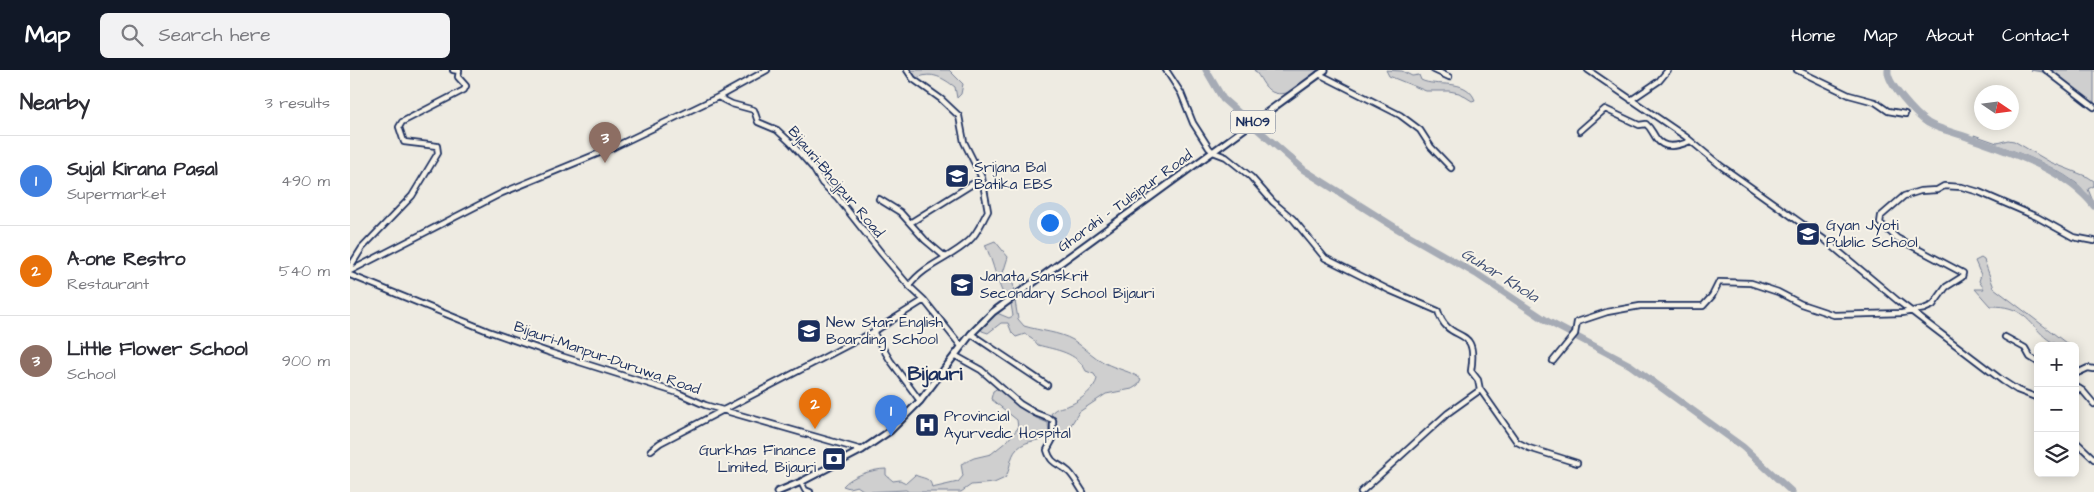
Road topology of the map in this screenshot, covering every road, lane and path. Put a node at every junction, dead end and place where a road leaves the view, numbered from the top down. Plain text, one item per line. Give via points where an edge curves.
1 (453, 70) edge
2 (767, 70) edge
3 (907, 70) edge
4 (1166, 70) edge
5 (1325, 70) edge
6 (1434, 70) edge
7 (1588, 70) edge
8 (1668, 70) edge
9 (1797, 70) edge
10 (2046, 70) edge
11 (1319, 74) junction
12 (1450, 77) dead end
13 (718, 97) junction
14 (1631, 100) junction
15 (2094, 107) edge
16 (1905, 114) dead end
17 (1580, 131) dead end
18 (1690, 141) junction
19 (1212, 152) junction
20 (1451, 168) dead end
21 (982, 178) junction
22 (879, 198) dead end
23 (910, 223) junction
24 (2094, 241) edge
25 (944, 256) junction
26 (350, 267) edge
27 (350, 271) edge
28 (350, 276) edge
29 (909, 286) junction
30 (924, 300) junction
31 (1913, 312) junction
32 (873, 332) junction
33 (970, 334) junction
34 (2005, 337) dead end
35 (961, 346) junction
36 (956, 356) junction
37 (2034, 360) edge
38 (1553, 361) dead end
39 (2094, 369) edge
40 (2079, 372) edge
41 (1047, 385) dead end
42 (2077, 387) edge
43 (1480, 389) junction
44 (2034, 394) edge
45 (920, 401) junction
46 (2094, 404) edge
47 (725, 411) junction
48 (2079, 445) edge
49 (651, 450) dead end
50 (862, 450) junction
51 (2094, 459) edge
52 (1577, 463) dead end
53 (801, 482) junction
54 (807, 491) edge
55 (776, 492) edge
56 (1083, 492) edge
57 (1361, 492) edge

1 - 26 street via 459,71 458,77 466,86 464,90 402,122 399,127 404,142 437,146 438,153 412,196 362,248
2 - 13 street
3 - 21 street via 913,79 958,116 964,142
4 - 19 street via 1181,93 1193,124
5 - 11 main road, NH09
6 - 12 street
7 - 14 street
8 - 14 street via 1659,81
9 - 16 street via 1843,92 1875,102 1888,111
10 - 15 street
11 - 19 main road, NH09
11 - 20 street via 1400,115 1420,130 1430,148
13 - 27 street via 614,147 502,193
13 - 29 street, Bijauri-Bhojpur Road via 754,110 758,122 777,130 791,143
14 - 18 street
17 - 18 street via 1605,109 1639,125 1646,124 1657,140 1666,145 1678,147
18 - 31 street via 1825,240
19 - 33 main road, Ghorahi - Tulsipur Road / NH09 via 993,312
19 - 43 street via 1226,157 1251,176 1325,258 1438,311 1439,320 1447,330 1468,339 1472,348 1472,372
21 - 23 street
21 - 25 street via 988,211 974,235
22 - 23 street
23 - 25 street
24 - 31 street via 2073,237 1979,192 1944,186 1904,196 1881,216 1880,223 1905,242 1963,273 1946,287 1933,305
25 - 29 street via 917,274
28 - 47 street, Bijauri-Manpur-Duruwa Road via 488,331
29 - 30 street, Bijauri-Bhojpur Road
30 - 32 street
30 - 35 street, Bijauri-Bhojpur Road
31 - 38 street via 1834,315 1751,283 1720,282 1703,306 1660,305 1610,310 1578,322 1575,334
31 - 44 street via 2003,381 2017,390
32 - 45 street
32 - 47 street
33 - 35 main road, Ghorahi - Tulsipur Road / NH09
33 - 41 street
34 - 37 street via 2025,348
35 - 36 main road, Ghorahi - Tulsipur Road / NH09
36 - 45 main road, Ghorahi - Tulsipur Road / NH09
36 - 56 street via 980,370 1020,404 1053,420 1053,439 1047,450 1049,456 1052,462 1069,472
39 - 40 street
42 - 46 street
43 - 52 street via 1517,442
43 - 57 street
45 - 50 main road, Ghorahi - Tulsipur Road / NH09 via 890,430
47 - 49 street
47 - 50 street, Bijauri-Manpur-Duruwa Road
48 - 51 street
50 - 53 main road, Ghorahi - Tulsipur Road / NH09
53 - 54 street
53 - 55 main road, Ghorahi - Tulsipur Road / NH09

